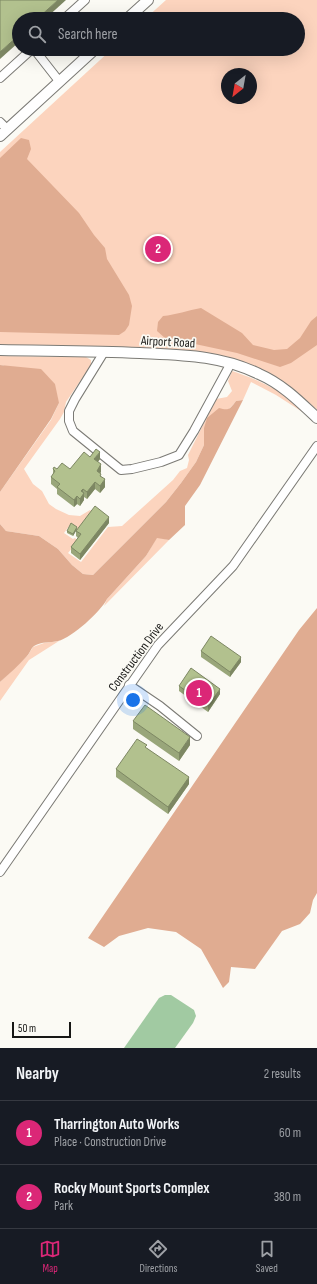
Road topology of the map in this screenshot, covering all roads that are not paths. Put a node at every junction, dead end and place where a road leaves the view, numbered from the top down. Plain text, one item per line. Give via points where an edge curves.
1 (85, 0) edge
2 (148, 0) edge
3 (72, 12) edge
4 (135, 12) edge
5 (25, 56) edge
6 (39, 56) edge
7 (87, 56) edge
8 (0, 78) edge
9 (59, 81) junction
10 (0, 122) edge
11 (4, 133) edge
12 (0, 350) edge
13 (104, 352) junction
14 (231, 363) junction
15 (317, 418) edge
16 (317, 446) edge
17 (129, 685) junction
18 (196, 736) dead end
19 (0, 872) edge

1 - 3 street
2 - 4 main road
5 - 8 street
6 - 9 street
7 - 9 main road
9 - 11 main road
10 - 11 street
12 - 13 main road, Airport Road
13 - 14 main road, Airport Road via 199,356
13 - 14 street via 72,405 69,421 73,431 121,470 161,462 179,455
14 - 15 main road, Airport Road via 260,374 284,388
16 - 17 street, Construction Drive via 233,566 161,640
17 - 18 street via 160,706
17 - 19 street, Construction Drive

